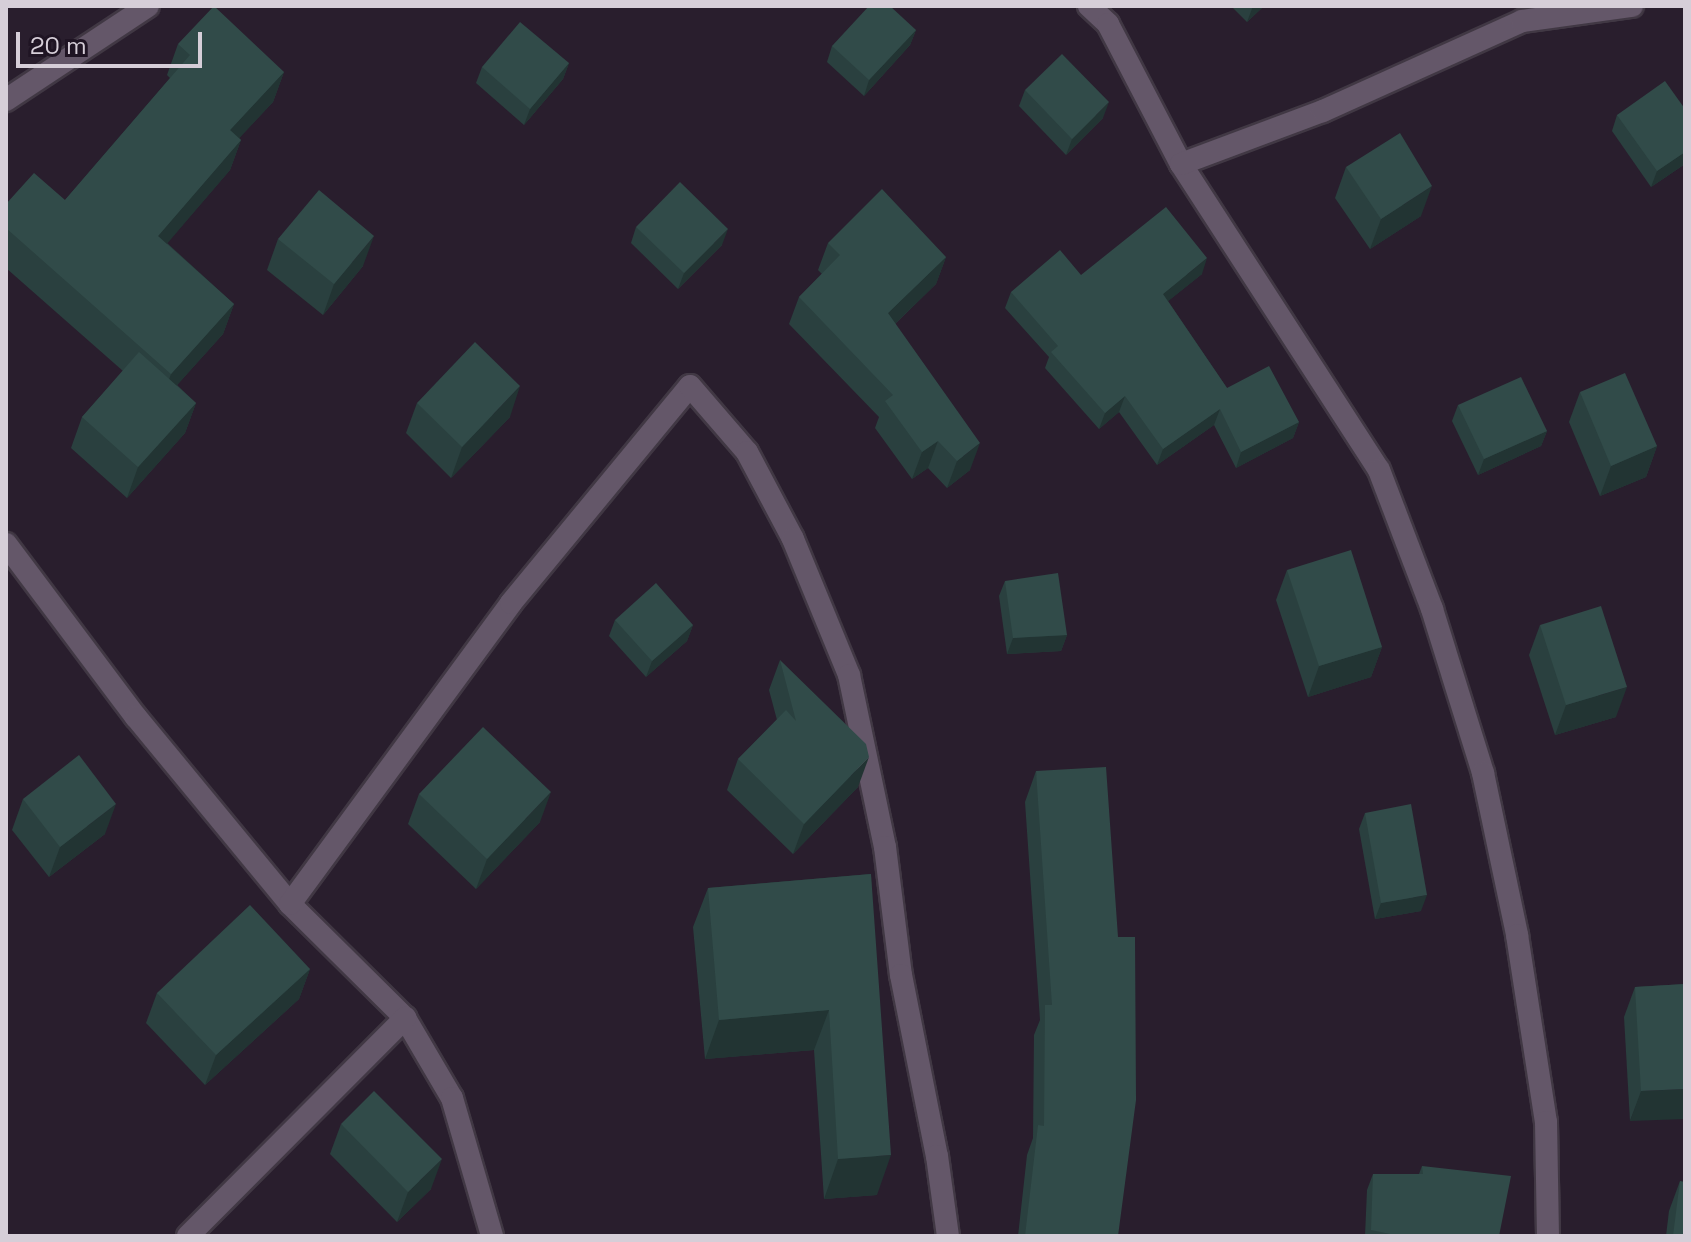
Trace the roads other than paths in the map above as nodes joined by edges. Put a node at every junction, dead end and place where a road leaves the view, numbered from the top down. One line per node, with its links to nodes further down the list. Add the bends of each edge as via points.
1 (148, 6): 4 (street)
2 (1089, 6): 5 (street, via 1108,24)
3 (1632, 6): 5 (street, via 1522,21 1323,111)
4 (6, 100)
5 (1181, 164): 12 (street, via 1379,470 1432,609 1483,773 1517,935 1546,1122)
6 (6, 544): 7 (street, via 136,717)
7 (290, 904): 8 (street); 11 (street, via 511,603 690,386 747,452 793,539 849,675 885,847 901,975)
8 (405, 1018): 9 (street); 10 (street, via 452,1098)
9 (188, 1236)
10 (492, 1236)
11 (948, 1236)
12 (1548, 1236)

